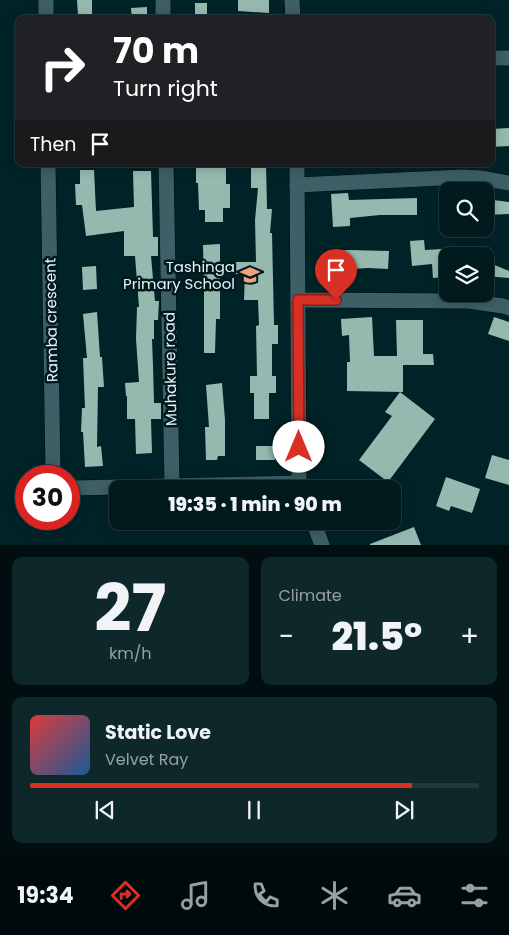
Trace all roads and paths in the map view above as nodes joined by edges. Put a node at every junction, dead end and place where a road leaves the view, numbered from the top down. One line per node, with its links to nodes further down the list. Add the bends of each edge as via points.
1 (46, 0): 4 (street)
2 (163, 0): 5 (street)
3 (292, 0): 6 (street)
4 (46, 15)
5 (164, 15)
6 (293, 15)
7 (495, 58): 8 (street)
8 (509, 58)
9 (48, 167): 16 (street, Ramba crescent)
10 (166, 167): 17 (street, Muhakure road)
11 (297, 167): 13 (street)
12 (509, 183): 13 (street, via 462,177)
13 (297, 185): 14 (street)
14 (298, 300): 15 (street, via 468,301); 18 (street)
15 (509, 308)
16 (53, 465)
17 (172, 480)
18 (300, 480)
19 (109, 487): 20 (street)
20 (80, 488)
21 (316, 530): 22 (street)
22 (322, 545)

